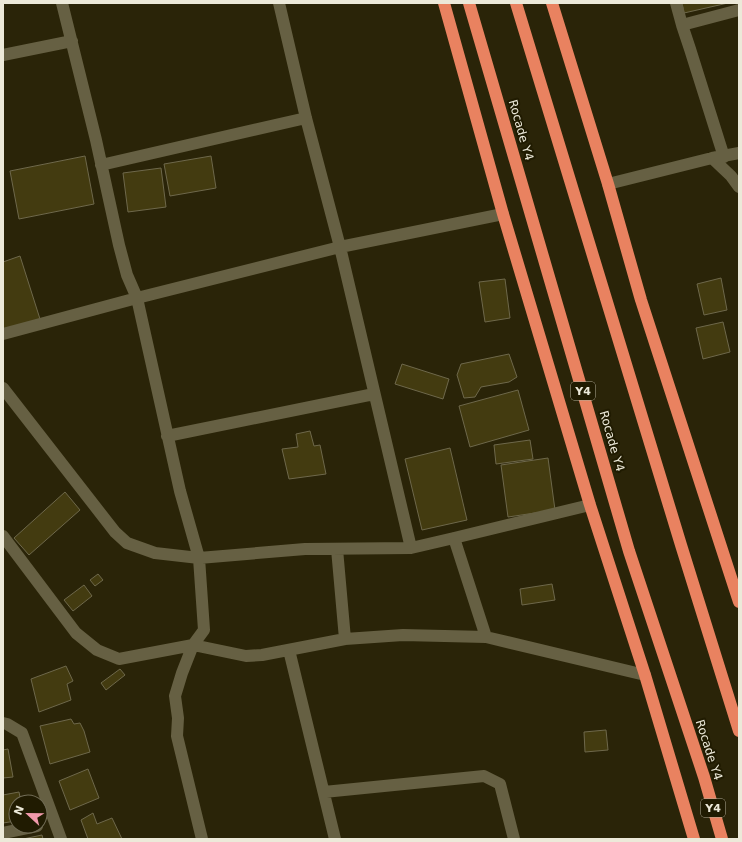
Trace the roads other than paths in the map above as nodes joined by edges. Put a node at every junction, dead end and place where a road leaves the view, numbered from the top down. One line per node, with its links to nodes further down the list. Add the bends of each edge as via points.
1 (62, 3): 10 (street)
2 (279, 3): 12 (street)
3 (444, 3): 18 (highway)
4 (468, 3): 47 (highway, Rocade Y4 / Y4, via 629,551)
5 (516, 3): 38 (highway)
6 (552, 3): 16 (highway)
7 (676, 3): 9 (street)
8 (739, 10): 9 (street)
9 (682, 25): 14 (street)
10 (72, 41): 11 (street); 15 (street)
11 (3, 55)
12 (306, 118): 15 (street); 19 (street)
13 (739, 153): 14 (street)
14 (718, 158): 16 (street); 17 (street)
15 (101, 165): 20 (street, via 119,245)
16 (608, 184): 31 (highway, via 641,300)
17 (739, 187)
18 (503, 214): 19 (street); 25 (highway)
19 (340, 247): 20 (street); 23 (street)
20 (137, 298): 21 (street); 24 (street)
21 (3, 334)
22 (3, 388): 30 (street, via 126,543 155,553)
23 (374, 394): 24 (street); 28 (street)
24 (167, 436): 30 (street)
25 (590, 505): 27 (street); 36 (highway)
26 (3, 536): 34 (street, via 76,633 97,650 118,658)
27 (454, 538): 28 (street); 32 (street)
28 (411, 548): 29 (street)
29 (337, 549): 30 (street, via 305,549); 33 (street)
30 (199, 558): 34 (street, via 204,630)
31 (739, 602)
32 (486, 637): 33 (street, via 403,635); 36 (street)
33 (345, 639): 35 (street)
34 (193, 645): 35 (street, via 246,656); 43 (street, via 175,696 177,736)
35 (289, 650): 39 (street)
36 (645, 675): 46 (highway)
37 (3, 723): 40 (street, via 22,733)
38 (739, 731)
39 (324, 792): 44 (street); 45 (street, via 484,776 500,784)
40 (55, 822): 41 (street); 42 (street)
41 (48, 823)
42 (61, 839)
43 (202, 839)
44 (335, 839)
45 (514, 839)
46 (694, 839)
47 (722, 839)

